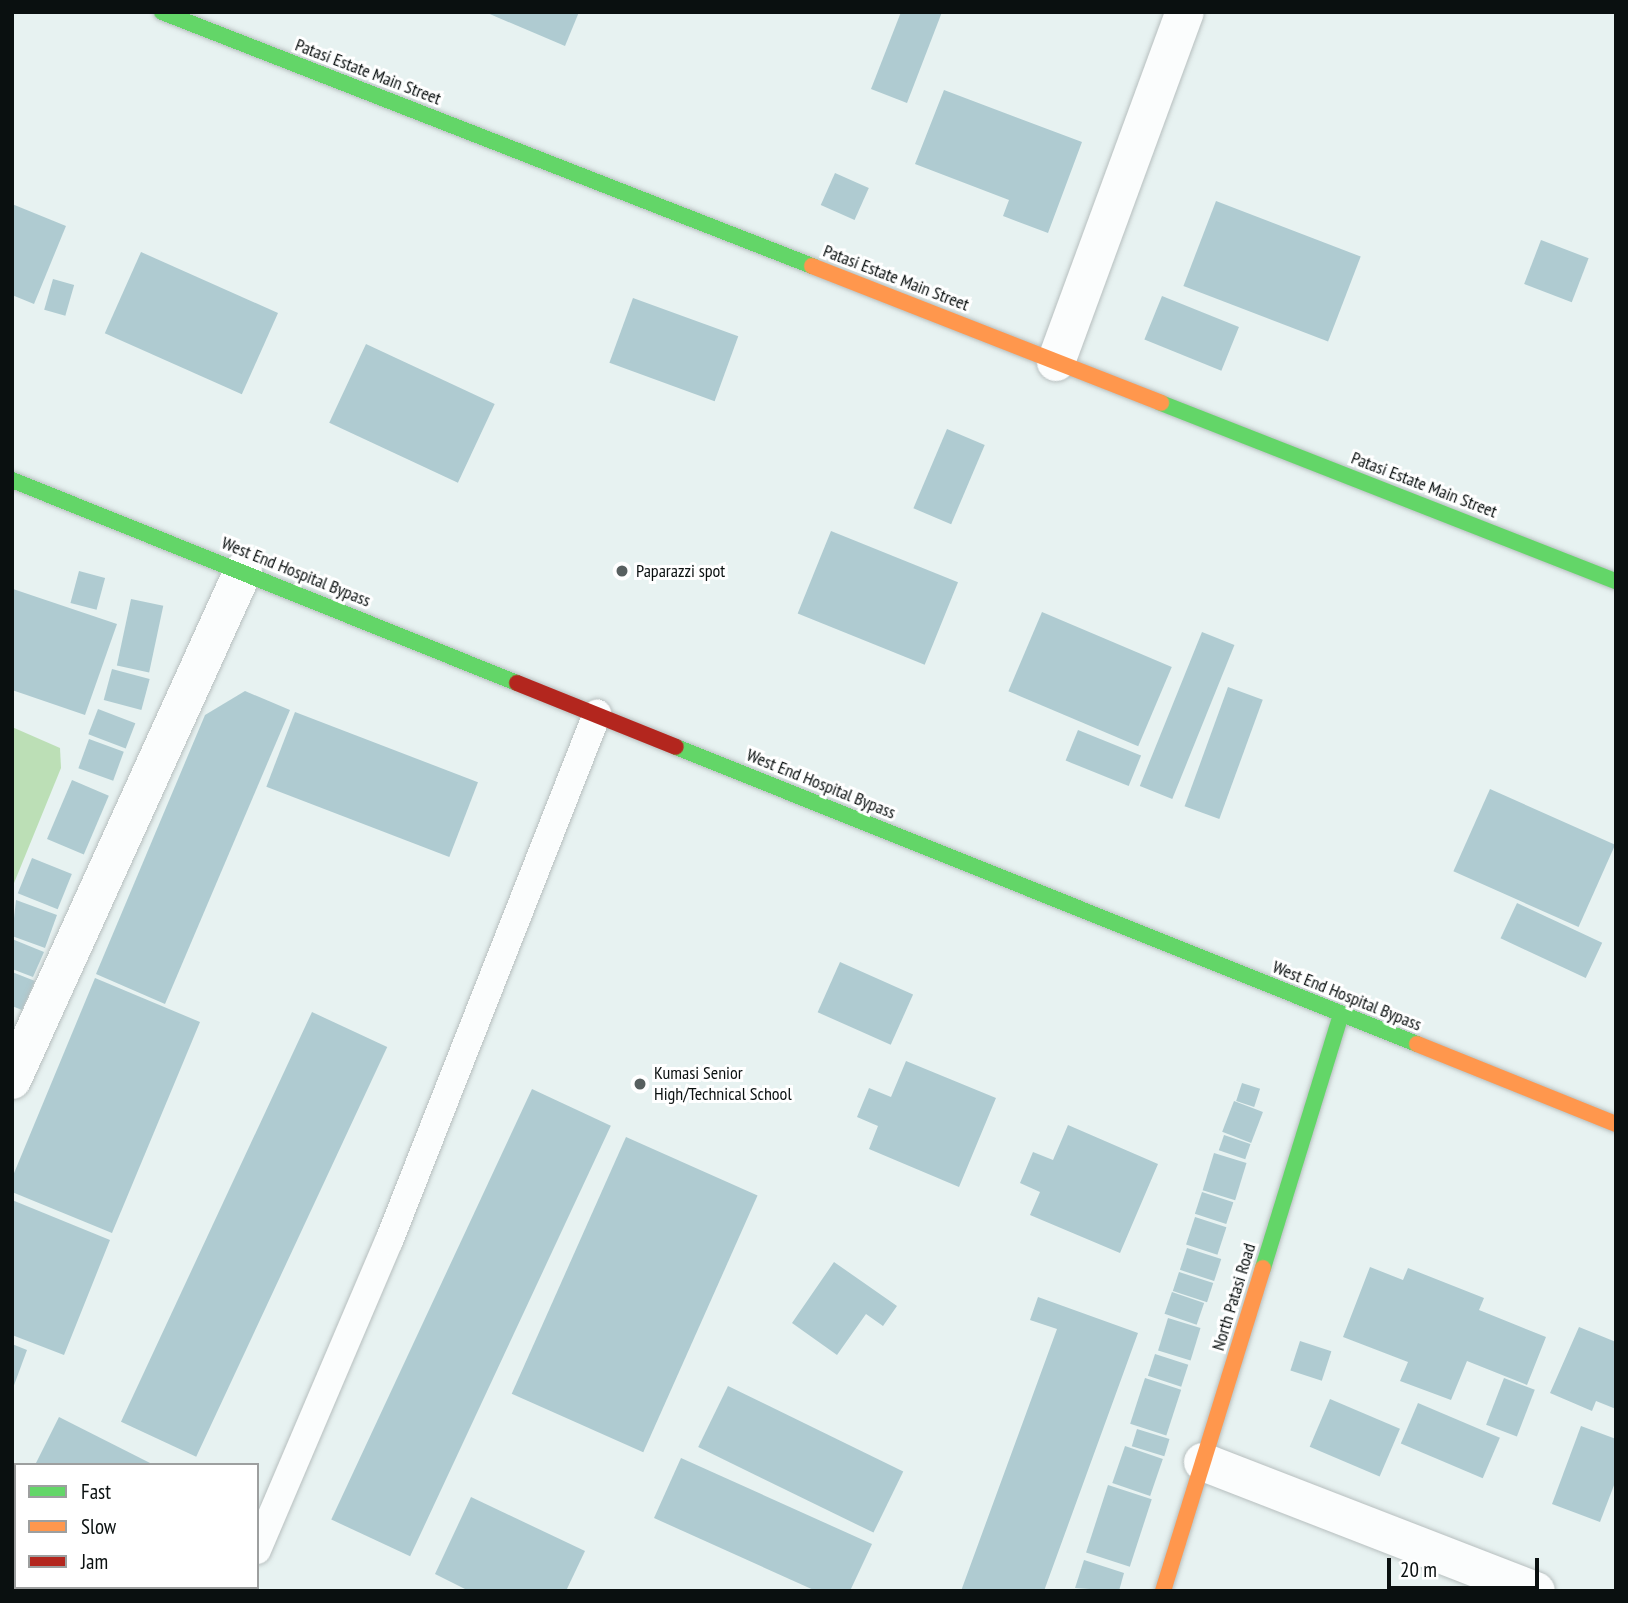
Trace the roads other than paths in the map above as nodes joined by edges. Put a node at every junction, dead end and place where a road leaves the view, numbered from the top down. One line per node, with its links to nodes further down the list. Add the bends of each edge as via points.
1 (162, 12): 3 (main road, Patasi Estate Main Street)
2 (1185, 12): 3 (street)
3 (1056, 362): 6 (main road, Patasi Estate Main Street)
4 (12, 480): 5 (main road, West End Hospital Bypass)
5 (243, 571): 7 (main road, West End Hospital Bypass); 9 (street)
6 (1616, 581)
7 (597, 714): 8 (main road, West End Hospital Bypass); 12 (lane, via 389,1241)
8 (1341, 1014): 10 (main road, West End Hospital Bypass); 11 (main road, North Patasi Road)
9 (12, 1080)
10 (1616, 1124)
11 (1203, 1462): 13 (main road, North Patasi Road); 14 (street)
12 (259, 1545)
13 (1163, 1591)
14 (1536, 1591)

